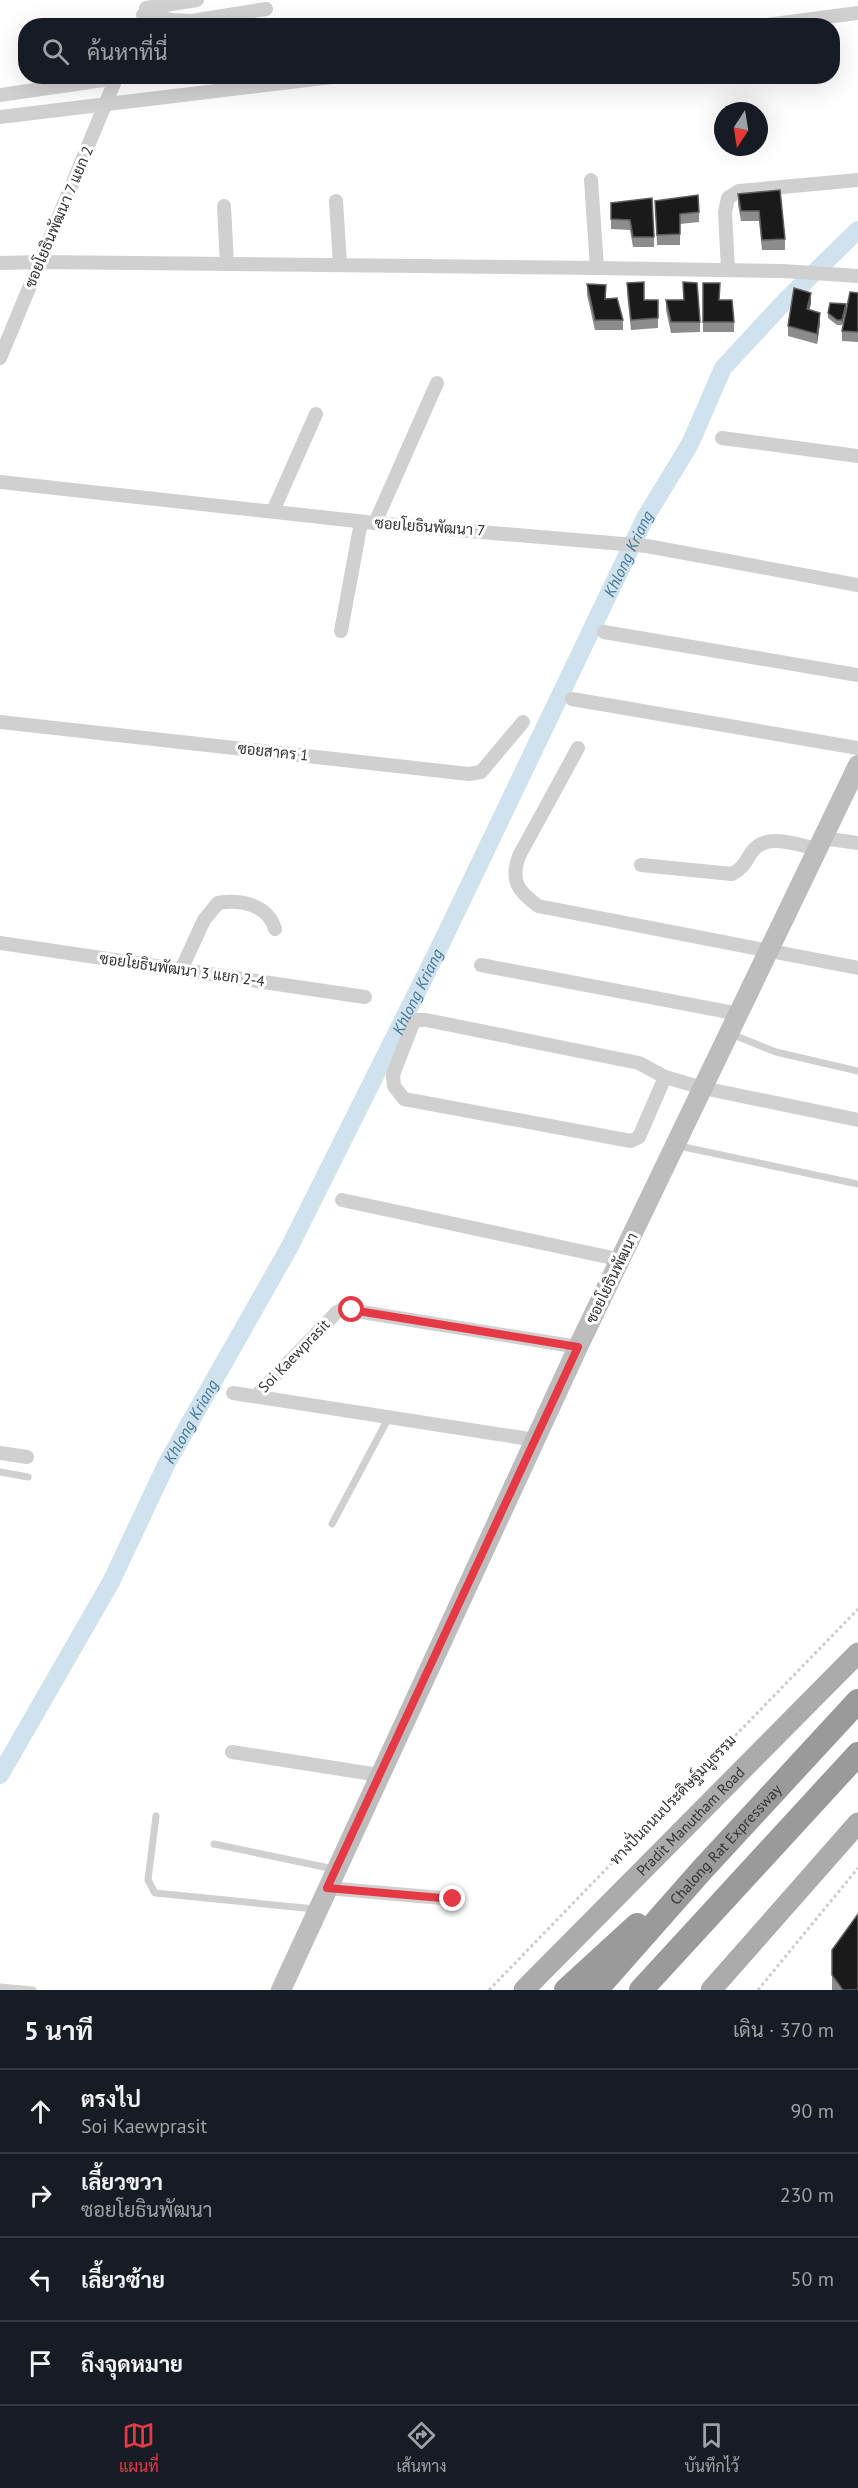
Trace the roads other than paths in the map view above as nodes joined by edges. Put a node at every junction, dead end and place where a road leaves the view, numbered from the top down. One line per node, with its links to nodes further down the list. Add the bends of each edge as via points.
1 (197, 0): 3 (street)
2 (266, 9): 6 (street)
3 (144, 12): 5 (street)
4 (858, 13): 7 (street)
5 (176, 18)
6 (210, 18)
7 (820, 18)
8 (69, 84): 11 (street)
9 (114, 84): 12 (street, ซอยโยธินพัฒนา 7 แยก 2)
10 (276, 84): 12 (street)
11 (0, 94)
12 (106, 103): 13 (street); 18 (street, ซอยโยธินพัฒนา 7 แยก 2)
13 (0, 117)
14 (591, 180): 22 (street)
15 (858, 180): 23 (street, via 739,191 728,198)
16 (336, 201): 21 (street)
17 (224, 206): 20 (street)
18 (40, 262): 19 (street); 20 (street); 25 (street, ซอยโยธินพัฒนา 7 แยก 2)
19 (0, 264)
20 (227, 264): 21 (street)
21 (340, 264): 22 (street)
22 (597, 268): 23 (street)
23 (728, 270): 24 (street)
24 (858, 276)
25 (0, 358)
26 (437, 383): 32 (street)
27 (316, 414): 31 (street)
28 (722, 438): 29 (street)
29 (858, 456)
30 (0, 482): 31 (street, ซอยโยธินพัฒนา 7)
31 (273, 511): 32 (street, ซอยโยธินพัฒนา 7)
32 (368, 522): 33 (street, ซอยโยธินพัฒนา 7, via 647,546); 34 (street)
33 (858, 585)
34 (341, 630)
35 (604, 632): 36 (street)
36 (858, 675)
37 (572, 699): 41 (street)
38 (0, 722): 39 (street, ซอยสาคร 1, via 469,774 481,772)
39 (523, 722)
40 (578, 748): 48 (street, via 519,856 514,871 520,892 538,906)
41 (858, 748)
42 (858, 765): 44 (street, ซอยโยธินพัฒนา)
43 (858, 843): 44 (street)
44 (821, 844): 45 (street, via 765,841 756,845 741,870 732,874); 48 (street, ซอยโยธินพัฒนา)
45 (641, 865)
46 (275, 929): 51 (street, via 272,917 263,910 247,904 218,903 204,920)
47 (0, 943): 51 (street, ซอยโยธินพัฒนา 3 แยก 2-4)
48 (768, 952): 50 (street); 53 (street, ซอยโยธินพัฒนา)
49 (481, 965): 53 (street)
50 (858, 968)
51 (181, 970): 52 (street, ซอยโยธินพัฒนา 3 แยก 2-4)
52 (365, 997)
53 (739, 1014): 54 (street, ซอยโยธินพัฒนา)
54 (729, 1034): 55 (lane, via 776,1052); 57 (street, ซอยโยธินพัฒนา)
55 (858, 1071)
56 (665, 1077): 56 (street, via 639,1063 426,1020 413,1023 393,1075 394,1086 404,1099 631,1141 639,1137); 57 (street)
57 (703, 1088): 58 (street); 59 (street, ซอยโยธินพัฒนา)
58 (858, 1120)
59 (676, 1145): 60 (lane); 62 (street, ซอยโยธินพัฒนา)
60 (858, 1184)
61 (342, 1200): 62 (street)
62 (622, 1260): 63 (street, ซอยโยธินพัฒนา)
63 (578, 1347): 65 (street, Soi Kaewprasit, via 343,1309); 67 (street, ซอยโยธินพัฒนา)
64 (233, 1393): 65 (street)
65 (256, 1396): 66 (street)
66 (389, 1417): 67 (street); 72 (lane)
67 (536, 1440): 77 (street, ซอยโยธินพัฒนา)
68 (0, 1453): 69 (street)
69 (27, 1457)
70 (0, 1472): 71 (lane)
71 (28, 1477)
72 (332, 1524)
73 (858, 1653): 90 (main road, Pradit Manutham Road)
74 (858, 1701): 82 (highway, Chalong Rat Expressway)
75 (232, 1752): 77 (street)
76 (858, 1754): 86 (highway)
77 (379, 1776): 81 (street, ซอยโยธินพัฒนา)
78 (156, 1816): 85 (lane, via 148,1880 155,1893)
79 (858, 1823): 95 (main road)
80 (214, 1844): 81 (lane)
81 (336, 1869): 83 (street, ซอยโยธินพัฒนา)
82 (701, 1871): 91 (highway); 92 (highway, Chalong Rat Expressway)
83 (327, 1888): 84 (street); 85 (street, ซอยโยธินพัฒนา)
84 (453, 1899)
85 (318, 1909): 89 (street, ซอยโยธินพัฒนา)
86 (683, 1944): 93 (highway); 94 (highway)
87 (0, 1987): 88 (lane)
88 (33, 1990)
89 (281, 1990)
90 (524, 1990)
91 (566, 1990)
92 (596, 1990)
93 (641, 1990)
94 (654, 1990)
95 (711, 1990)

